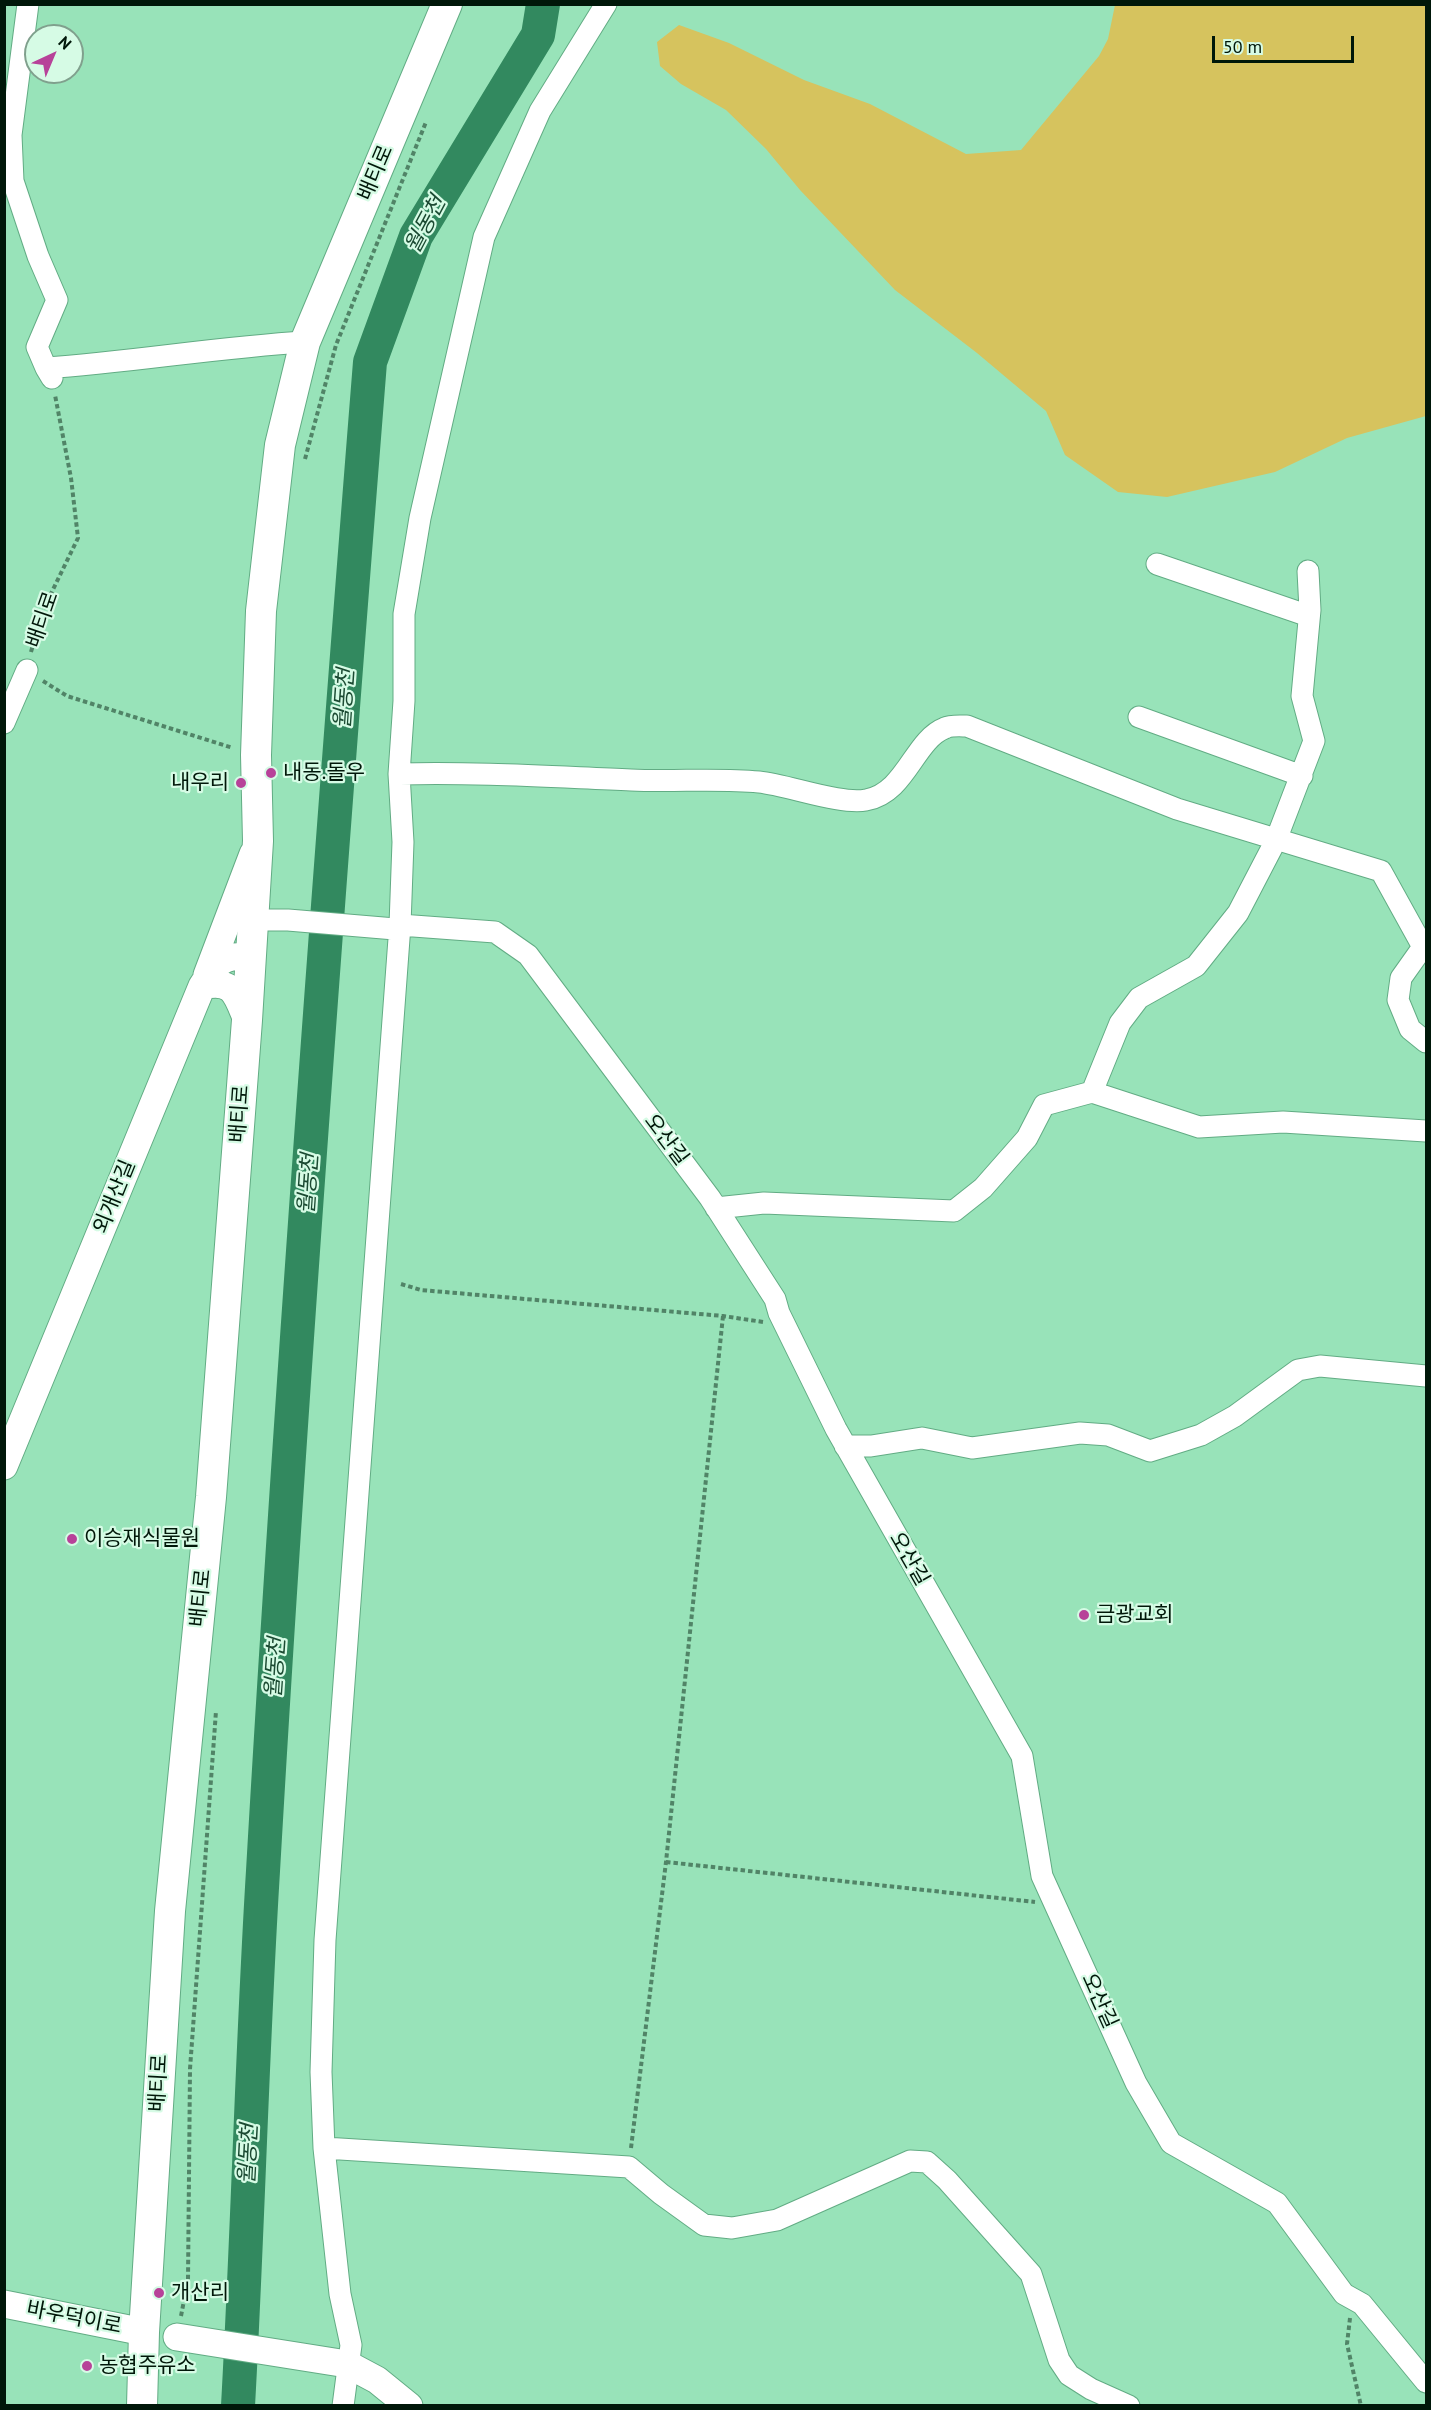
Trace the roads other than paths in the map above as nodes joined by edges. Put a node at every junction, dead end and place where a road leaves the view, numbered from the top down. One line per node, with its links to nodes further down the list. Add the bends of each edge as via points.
1 (28, 4): 4 (street, via 11,135 13,182 57,300 37,348 49,373 255,345)
2 (447, 4): 4 (main road, 배티로)
3 (606, 4): 11 (street, via 540,111 484,237 420,518 404,614)
4 (305, 342): 14 (main road, 배티로, via 279,445 261,611 256,755)
5 (1156, 564): 7 (street)
6 (1308, 571): 7 (street)
7 (1309, 616): 12 (street, via 1302,696 1314,741)
8 (27, 670): 10 (street)
9 (1139, 717): 12 (street)
10 (4, 723)
11 (399, 774): 13 (street, via 729,780 760,782 852,802 889,791 932,736 945,727 967,726 1177,809); 16 (street, via 403,842)
12 (1302, 776): 13 (street)
13 (1275, 840): 20 (street, via 1381,871 1423,946 1401,978 1398,1000 1410,1029); 21 (street, via 1238,913 1196,966 1139,998 1120,1023)
14 (258, 841): 15 (main road, 배티로); 18 (street)
15 (252, 920): 16 (street, 오산길); 17 (main road, 배티로)
16 (397, 927): 23 (street, 오산길, via 495,932 528,955); 27 (street, via 326,1940 321,2072)
17 (250, 957): 18 (street, 외개산길, via 217,962); 19 (main road, 배티로)
18 (202, 986): 19 (street, via 218,982 231,988); 26 (street, 외개산길)
19 (247, 1020): 29 (main road, 배티로, via 211,1497 170,1911)
20 (1426, 1042)
21 (1092, 1092): 22 (street, via 1199,1127 1283,1122); 23 (street, via 1044,1105 1028,1138 983,1188 954,1211 764,1203)
22 (1426, 1131)
23 (716, 1208): 25 (street, 오산길, via 776,1299 779,1313)
24 (1426, 1376): 25 (street, via 1320,1366 1298,1370 1202,1436 1150,1451 1108,1435 1080,1433 972,1448 922,1438)
25 (845, 1446): 32 (street, 오산길, via 1022,1756 1042,1876 1136,2083 1171,2143 1277,2203 1344,2294 1362,2304)
26 (4, 1466)
27 (324, 2148): 31 (street, via 340,2294 351,2345); 36 (street, via 629,2167 704,2225 732,2228 777,2220 910,2161 927,2162 1031,2274 1059,2360 1069,2375)
28 (4, 2304): 29 (street, 바우덕이로)
29 (144, 2332): 30 (street); 33 (main road, 배티로)
30 (177, 2337): 31 (street)
31 (345, 2364): 34 (street); 35 (street, via 377,2380)
32 (1426, 2382)
33 (142, 2406)
34 (343, 2406)
35 (409, 2406)
36 (1129, 2406)

